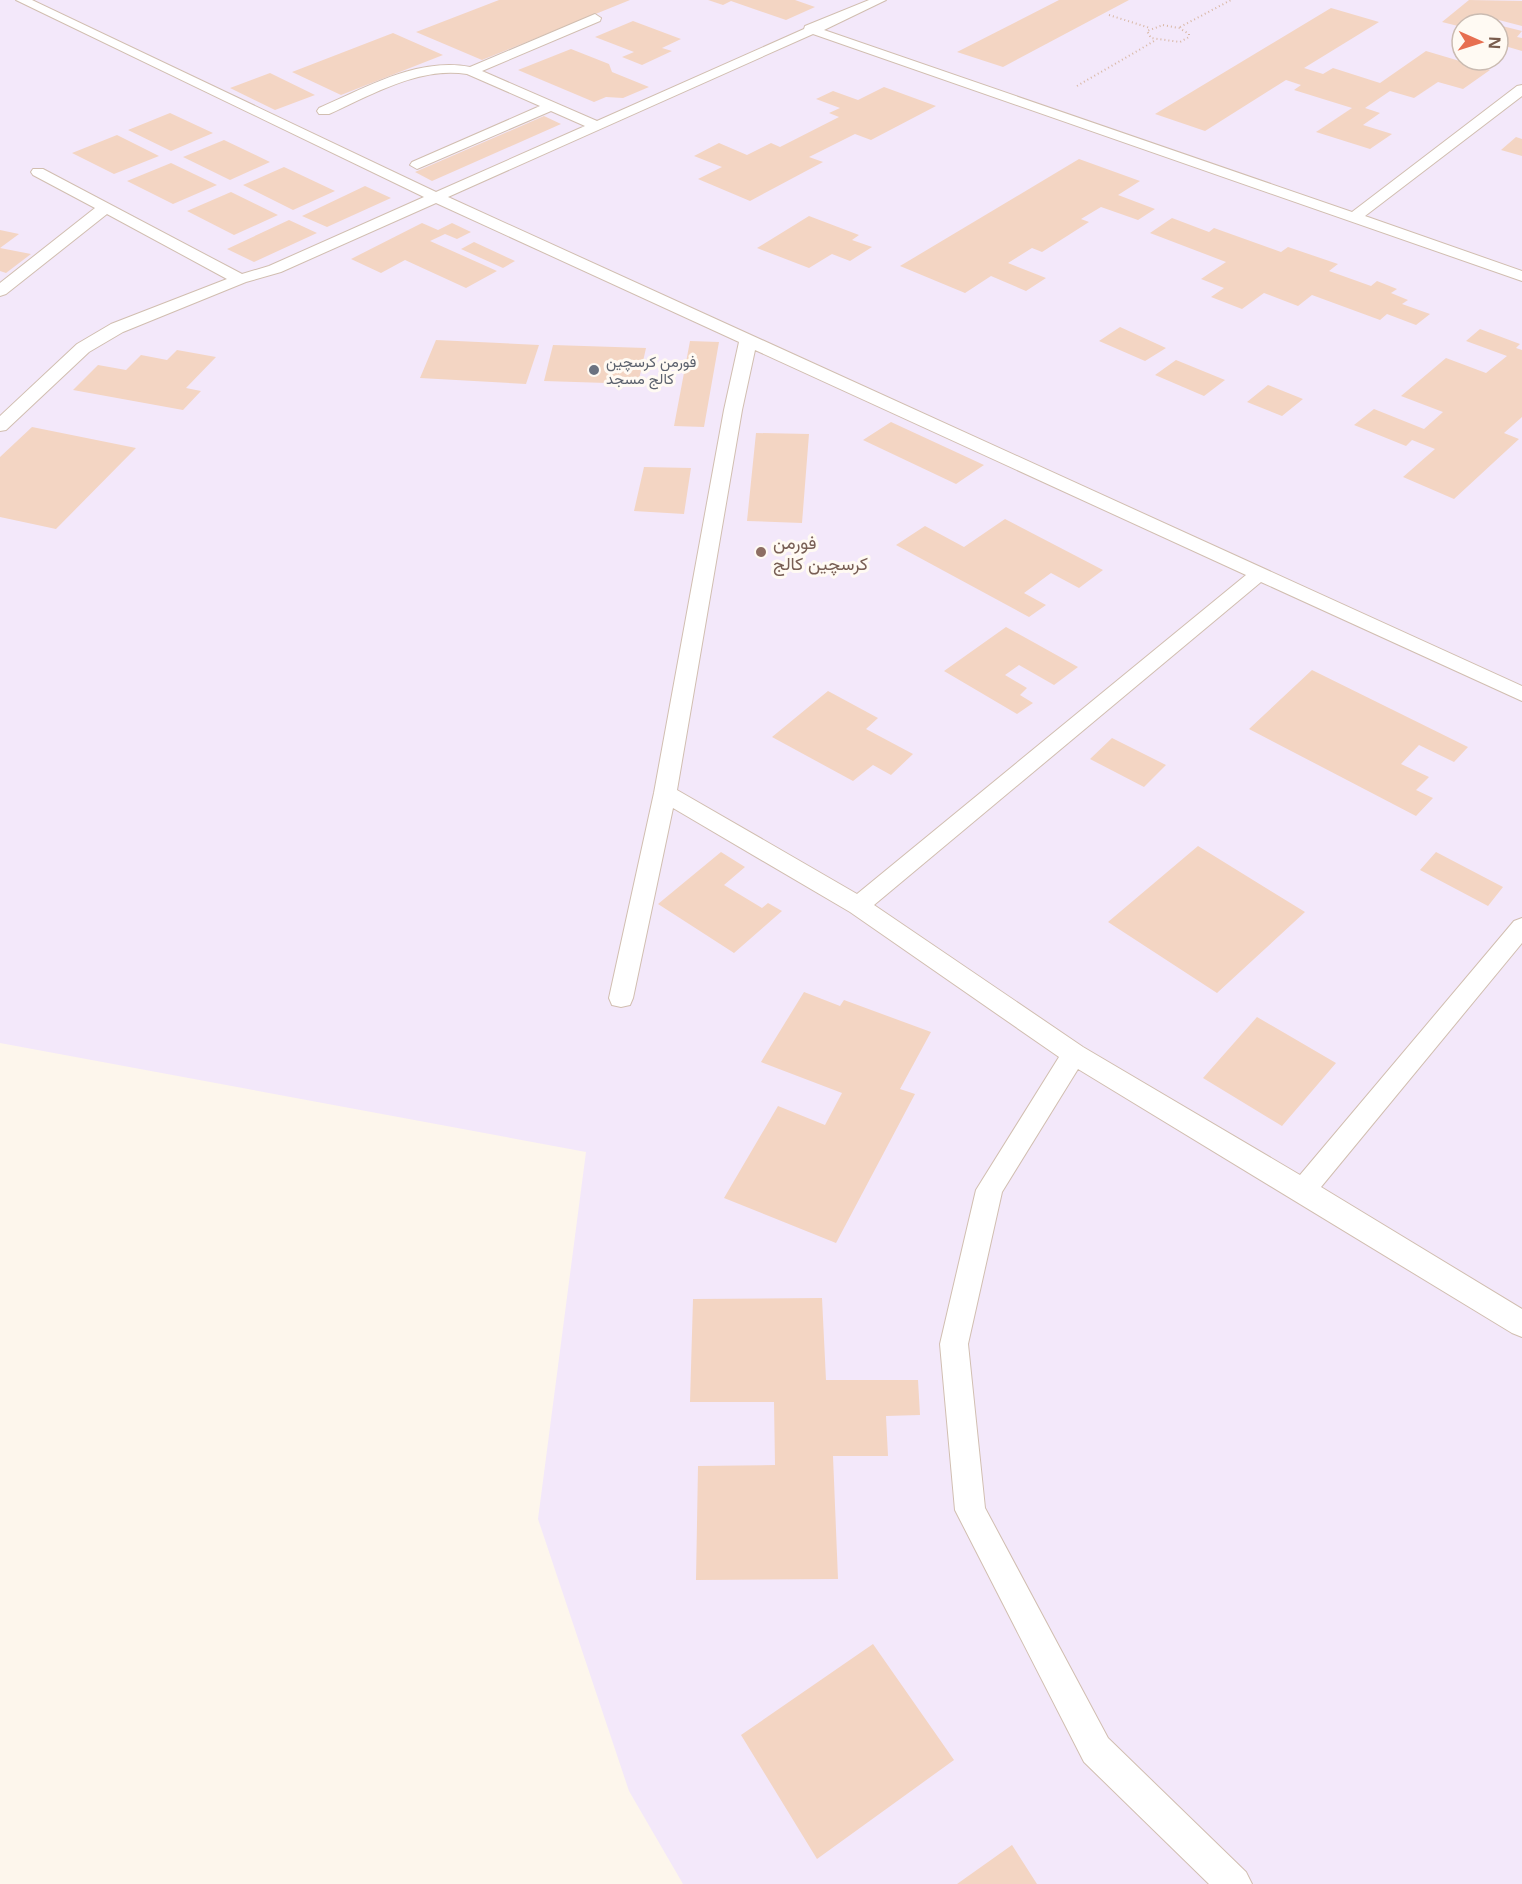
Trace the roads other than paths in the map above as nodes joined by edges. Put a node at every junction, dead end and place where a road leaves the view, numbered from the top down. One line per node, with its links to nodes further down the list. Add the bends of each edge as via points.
1 (22, 0): 12 (lane)
2 (880, 0): 4 (lane)
3 (596, 18): 5 (lane)
4 (810, 29): 9 (lane); 14 (lane)
5 (471, 71): 7 (lane); 8 (lane, via 455,67 424,71)
6 (1522, 89): 14 (lane)
7 (550, 106): 9 (lane); 10 (lane)
8 (324, 111)
9 (595, 125): 12 (lane)
10 (417, 165)
11 (38, 172): 13 (lane)
12 (435, 197): 16 (lane, via 275,269); 18 (lane)
13 (104, 208): 16 (lane); 17 (lane)
14 (1355, 217): 15 (lane)
15 (1522, 276)
16 (240, 279): 19 (lane, via 117,328 83,348)
17 (0, 291)
18 (748, 341): 20 (lane); 22 (lane)
19 (0, 426)
20 (1258, 575): 21 (lane); 23 (lane)
21 (1522, 694)
22 (665, 793): 23 (lane); 25 (lane)
23 (858, 906): 26 (lane)
24 (1522, 927): 27 (lane)
25 (621, 998)
26 (1074, 1054): 27 (lane); 29 (lane, via 989,1190 981,1223 954,1344 970,1510 1096,1750)
27 (1304, 1190): 28 (lane)
28 (1522, 1324)
29 (1234, 1884)

